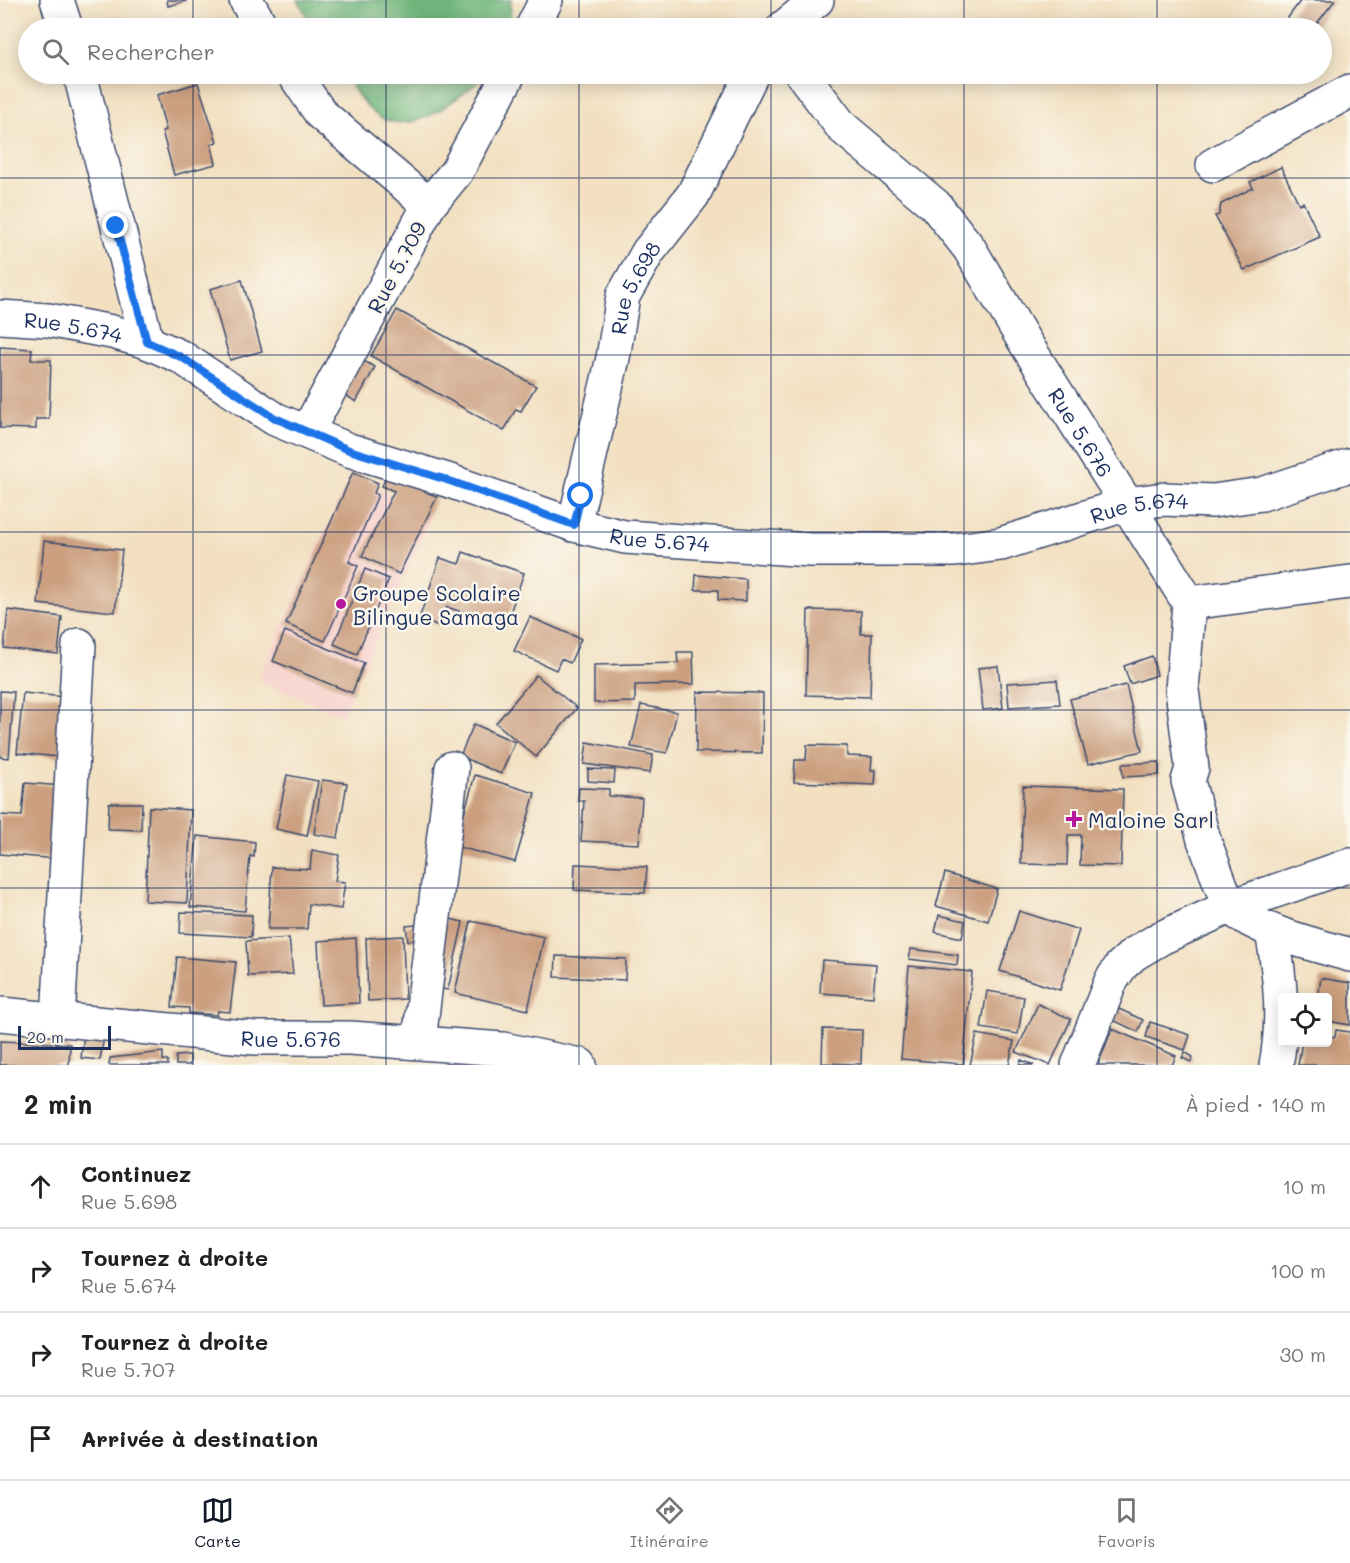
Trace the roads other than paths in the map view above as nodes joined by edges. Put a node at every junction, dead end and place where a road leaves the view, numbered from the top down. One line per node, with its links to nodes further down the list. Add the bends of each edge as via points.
1 (57, 0): 5 (street)
2 (246, 0): 6 (street)
3 (546, 0): 7 (street)
4 (817, 0): 8 (street)
5 (63, 18)
6 (256, 18)
7 (537, 18)
8 (795, 18)
9 (82, 84): 18 (street)
10 (301, 84): 16 (street, Rue 5.709, via 321,114)
11 (504, 84): 16 (street, via 457,171)
12 (747, 84): 22 (street, Rue 5.698, via 693,195 648,252 623,296 613,358)
13 (810, 84): 21 (street, Rue 5.676, via 842,127 935,205 969,248)
14 (1350, 91): 15 (street)
15 (1213, 165)
16 (429, 205): 19 (street, Rue 5.709)
17 (0, 317): 18 (street, Rue 5.674, via 48,320)
18 (147, 342): 19 (street, Rue 5.674, via 181,357 275,418)
19 (307, 432): 22 (street, Rue 5.674, via 349,450)
20 (1350, 465): 21 (street, Rue 5.674, via 1262,494 1213,501 1164,499)
21 (1127, 504): 22 (street, Rue 5.674, via 1001,544 955,550 708,545 625,537); 24 (street, Rue 5.676)
22 (574, 525)
23 (1350, 582): 24 (street)
24 (1189, 603): 28 (street, via 1182,690 1192,768 1188,781 1204,840)
25 (79, 645): 32 (street)
26 (452, 768): 33 (street)
27 (1350, 865): 28 (street)
28 (1229, 907): 29 (street, via 1242,918); 35 (street, via 1161,938 1121,966 1111,981)
29 (1272, 931): 30 (street); 36 (street, via 1282,1003)
30 (1350, 955)
31 (0, 1014): 32 (street, Rue 5.676)
32 (58, 1020): 33 (street, Rue 5.676, via 255,1038)
33 (418, 1041): 34 (street, Rue 5.676, via 503,1048)
34 (580, 1065)
35 (1078, 1065)
36 (1276, 1065)

